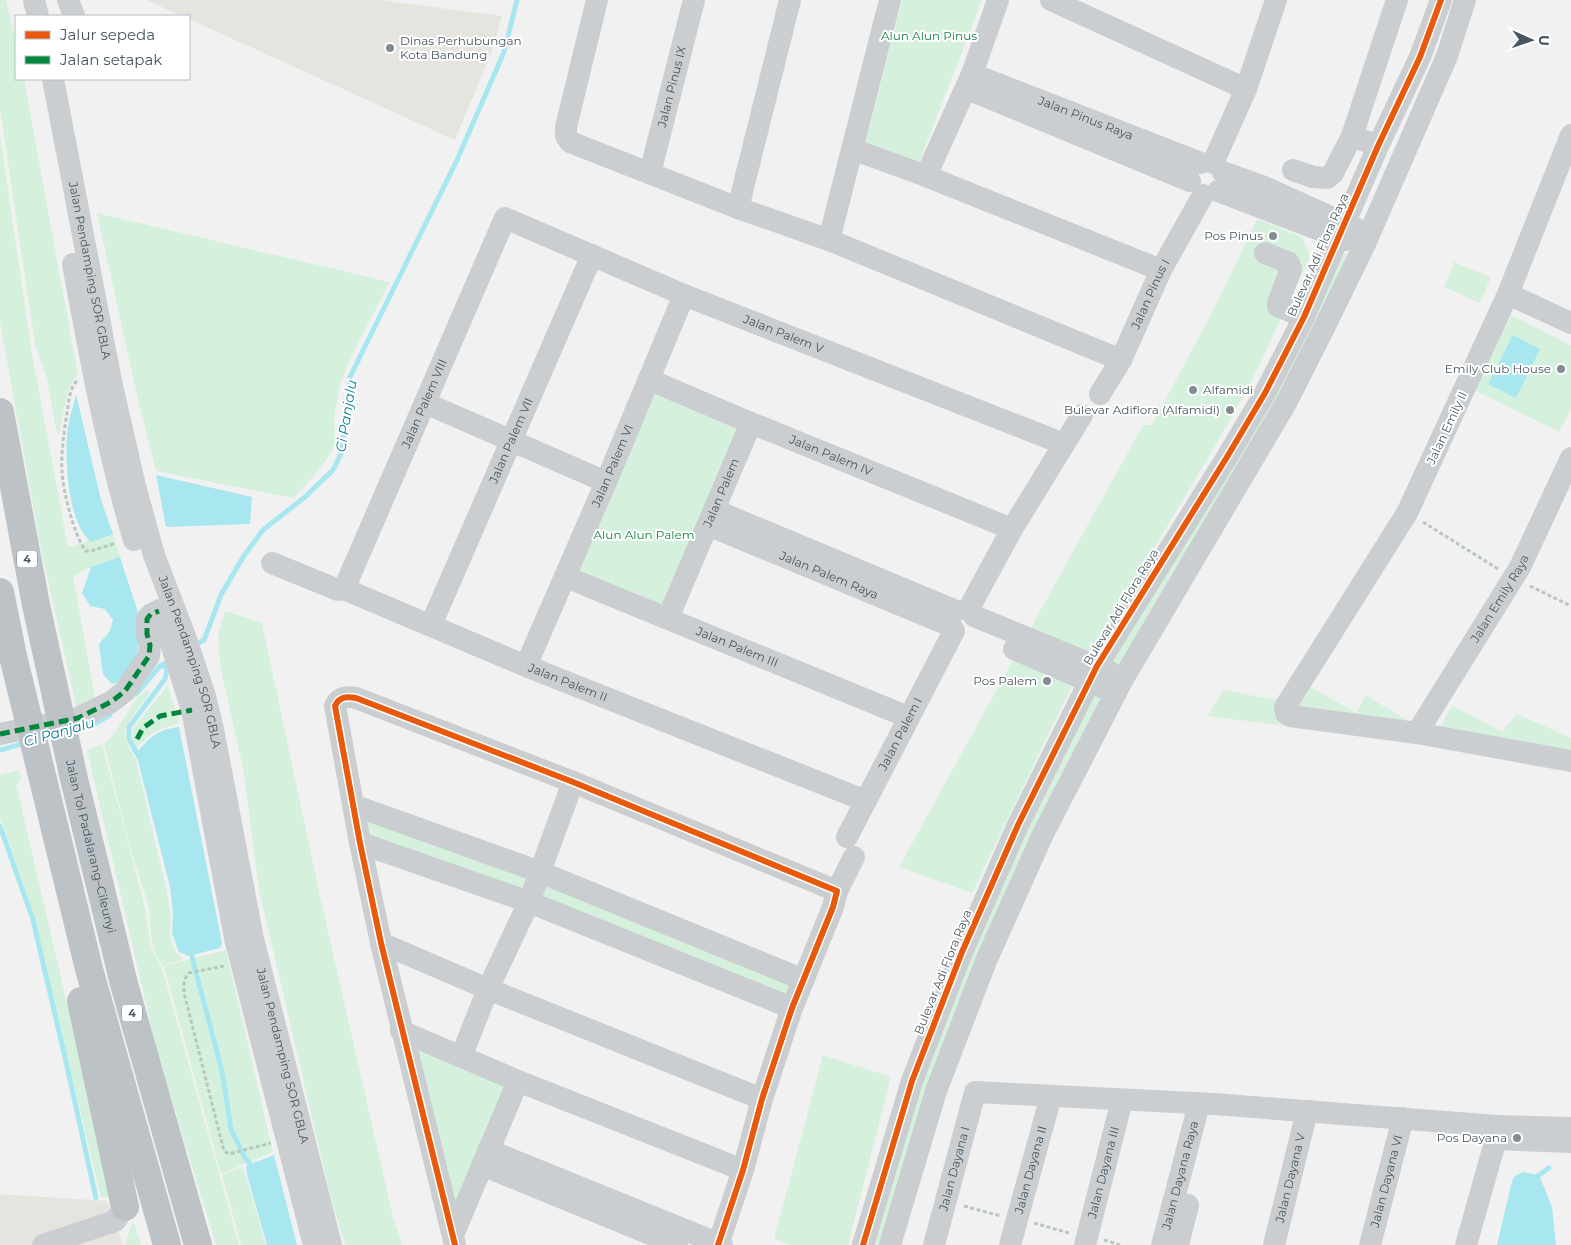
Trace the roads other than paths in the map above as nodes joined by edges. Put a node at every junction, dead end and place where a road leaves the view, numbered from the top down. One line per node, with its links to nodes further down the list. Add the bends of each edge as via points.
1 (19, 0): 14 (street)
2 (34, 0): 15 (street)
3 (68, 0): 16 (street)
4 (597, 0): 26 (street, via 566,136 570,142)
5 (694, 0): 26 (street, Jalan Pinus IX)
6 (790, 0): 29 (street)
7 (890, 0): 24 (street)
8 (998, 0): 19 (street)
9 (1051, 0): 20 (street)
10 (1276, 0): 20 (street, Jalan Pinus I)
11 (1397, 0): 22 (street)
12 (1440, 0): 23 (street, Bulevar Adi Flora Raya, via 1420,57)
13 (1465, 0): 33 (street, via 1448,56)
14 (23, 15)
15 (38, 15)
16 (74, 15)
17 (38, 80): 58 (street, Jalan Pendamping SOR GBLA, via 93,376 119,490)
18 (53, 80): 62 (street, Jalan Pendamping SOR GBLA, via 112,386 135,486)
19 (968, 81): 27 (street); 28 (street, Jalan Pinus Raya)
20 (1246, 89): 28 (street, Jalan Pinus I)
21 (1571, 135): 37 (street, Jalan Emily II)
22 (1352, 136): 23 (street); 25 (street, via 1333,173 1327,178)
23 (1378, 146): 31 (street, Bulevar Adi Flora Raya)
24 (852, 149): 27 (street); 32 (street)
25 (1293, 170)
26 (650, 173): 29 (street)
27 (926, 176): 36 (street)
28 (1208, 178): 31 (street, Jalan Pinus Raya, via 1262,186); 36 (street, Jalan Pinus I)
29 (738, 208): 32 (street)
30 (505, 218): 35 (street, Jalan Palem V); 44 (street, Jalan Palem VIII)
31 (1342, 230): 33 (street, Jalan Pinus Raya); 39 (street, Bulevar Adi Flora Raya)
32 (829, 240): 41 (street)
33 (1366, 240): 65 (street, via 1286,404)
34 (1265, 253): 39 (street, via 1291,266 1278,306)
35 (592, 255): 38 (street, Jalan Palem V); 48 (street, Jalan Palem VII)
36 (1161, 270): 41 (street, Jalan Pinus I)
37 (1508, 294): 40 (street); 67 (street, Jalan Emily II, via 1407,513 1286,702 1286,713 1290,716)
38 (684, 295): 42 (street, Jalan Palem VI); 49 (street, Jalan Palem V)
39 (1304, 317): 64 (street, Bulevar Adi Flora Raya, via 1265,392)
40 (1571, 323)
41 (1121, 360): 43 (street, Jalan Pinus I)
42 (650, 380): 47 (street, Jalan Palem IV); 51 (street, Jalan Palem VI)
43 (1100, 394)
44 (425, 403): 48 (street); 56 (street, Jalan Palem VIII)
45 (0, 412): 104 (highway, Jalan Tol Padalarang–Cileunyi / 4, via 36,605 74,779 124,984)
46 (1082, 415): 49 (street, Jalan Palem I)
47 (751, 423): 52 (street, Jalan Palem); 53 (street, Jalan Palem IV)
48 (511, 441): 51 (street); 61 (street, Jalan Palem VII)
49 (1064, 444): 53 (street, Jalan Palem I)
50 (1571, 458): 67 (street, Jalan Emily Raya, via 1514,578)
51 (606, 482): 55 (street, Jalan Palem VI)
52 (711, 517): 59 (street, Jalan Palem); 60 (street, Jalan Palem Raya)
53 (1012, 529): 60 (street, Jalan Palem I)
54 (272, 562): 56 (street, Jalan Palem II, via 338,590)
55 (566, 577): 59 (street, Jalan Palem III); 63 (street, Jalan Palem VI)
56 (344, 589): 61 (street, Jalan Palem II)
57 (0, 592): 76 (highway, 4)
58 (159, 611): 62 (street, Jalan Pendamping SOR GBLA); 68 (street, via 147,619 149,656 125,691 111,702 78,718)
59 (668, 618): 66 (street, Jalan Palem III)
60 (962, 621): 64 (street, Jalan Palem Raya); 66 (street, Jalan Palem I)
61 (431, 625): 63 (street, Jalan Palem II)
62 (179, 641): 98 (street, Jalan Pendamping SOR GBLA, via 198,699 213,729 252,939)
63 (526, 666): 71 (street, Jalan Palem II)
64 (1094, 674): 65 (street, Jalan Palem Raya); 108 (street, Bulevar Adi Flora Raya, via 1018,825 962,952 912,1081)
65 (1120, 686): 109 (street, via 1043,834 986,961 936,1091)
66 (908, 717): 71 (street, Jalan Palem I)
67 (1417, 733): 69 (street)
68 (0, 734)
69 (1571, 761)
70 (573, 782): 72 (street, via 349,697 341,698 335,706); 74 (street); 75 (street)
71 (866, 801): 75 (street, Jalan Palem I)
72 (353, 805): 73 (street); 74 (street)
73 (360, 844): 77 (street); 78 (street)
74 (540, 872): 77 (street); 79 (street)
75 (837, 891): 79 (street, Jalan Palem I)
76 (71, 892): 97 (highway, via 66,921 70,948); 103 (highway, 4)
77 (529, 902): 80 (street); 81 (street)
78 (381, 943): 80 (street); 82 (street)
79 (804, 980): 81 (street, Jalan Palem I)
80 (488, 989): 83 (street); 86 (street)
81 (792, 1008): 86 (street, Jalan Palem I)
82 (401, 1031): 83 (street); 100 (street)
83 (461, 1057): 84 (street)
84 (518, 1081): 95 (street); 96 (street)
85 (1051, 1096): 87 (street); 110 (street, Jalan Dayana I, via 975,1092); 111 (street, Jalan Dayana II)
86 (762, 1099): 96 (street, Jalan Palem I)
87 (1122, 1100): 88 (street); 112 (street, Jalan Dayana III)
88 (1206, 1104): 89 (street); 113 (street, Jalan Dayana Raya); 114 (street, Jalan Dayana Raya)
89 (1307, 1111): 90 (street); 115 (street, Jalan Dayana V)
90 (1403, 1118): 92 (street); 116 (street, Jalan Dayana VI)
91 (1571, 1128): 93 (street)
92 (1496, 1133): 93 (street); 117 (street)
93 (1525, 1134): 94 (street)
94 (1571, 1142)
95 (485, 1158): 100 (street); 101 (street); 107 (street)
96 (743, 1170): 101 (street, Jalan Palem I)
97 (125, 1207): 99 (street, via 115,1221)
98 (314, 1214): 105 (street, Jalan Pendamping SOR GBLA); 106 (street, Jalan Pendamping SOR GBLA)
99 (94, 1238): 102 (street)
100 (454, 1240)
101 (719, 1244)
102 (43, 1245)
103 (167, 1245)
104 (198, 1245)
105 (314, 1245)
106 (331, 1245)
107 (677, 1245)
108 (863, 1245)
109 (890, 1245)
110 (934, 1245)
111 (1010, 1245)
112 (1085, 1245)
113 (1162, 1245)
114 (1178, 1245)
115 (1274, 1245)
116 (1370, 1245)
117 (1466, 1245)

